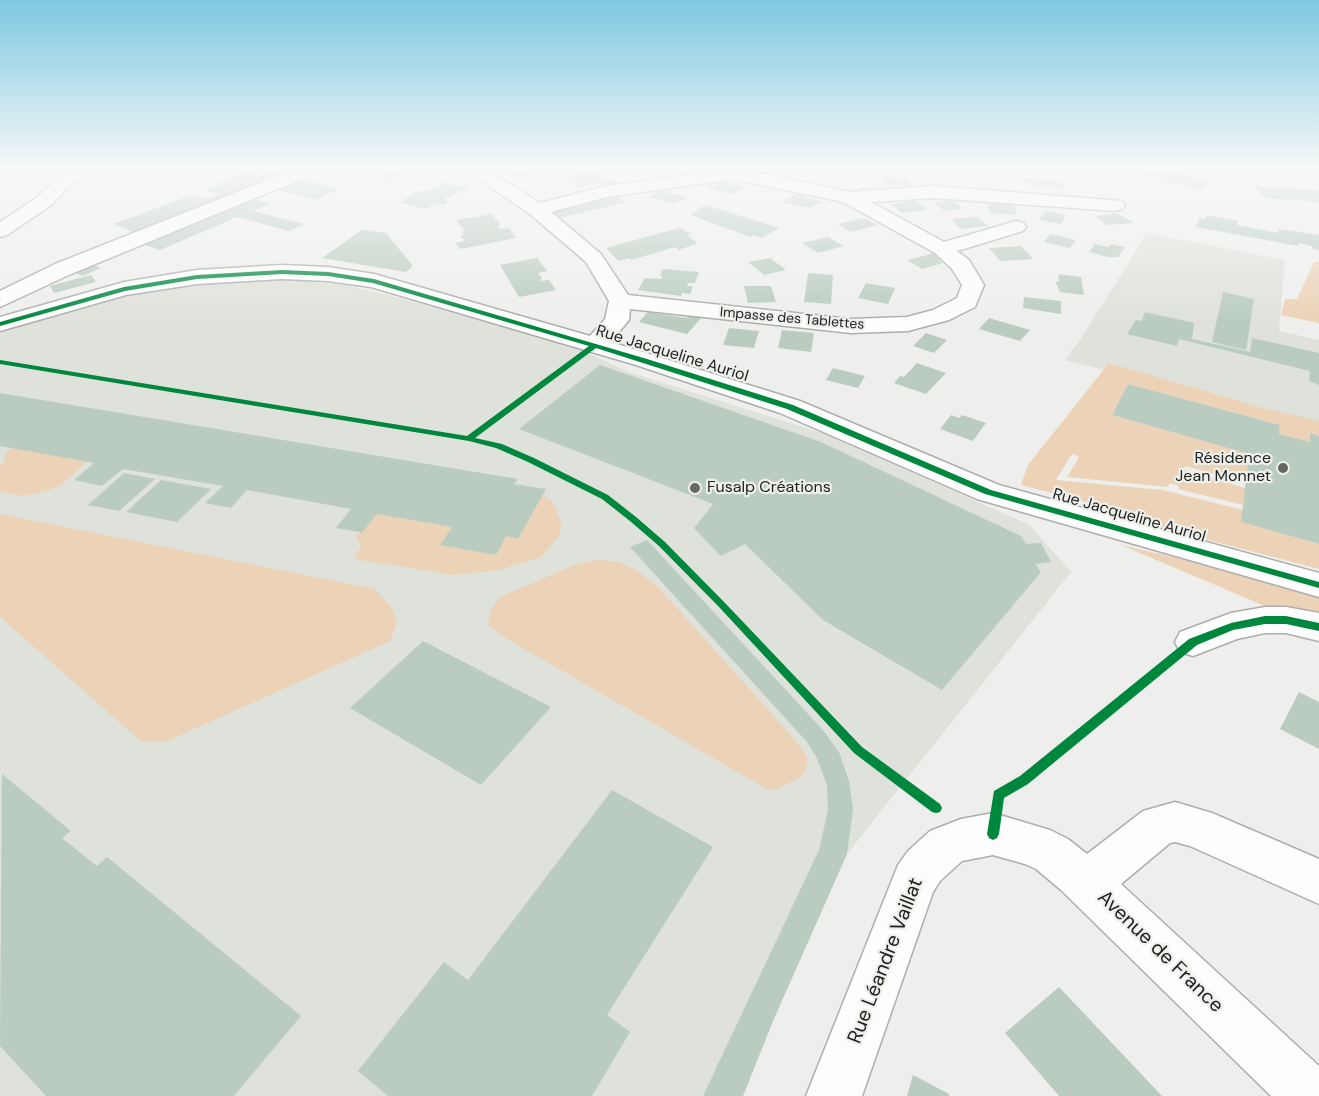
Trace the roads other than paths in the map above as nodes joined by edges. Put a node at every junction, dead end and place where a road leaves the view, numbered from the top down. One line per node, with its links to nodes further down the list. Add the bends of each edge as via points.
1 (16, 220): 6 (main road)
2 (182, 220): 8 (main road, via 63,269)
3 (549, 220): 9 (main road, via 594,258)
4 (889, 220): 7 (main road, Impasse des Tablettes)
5 (1016, 227): 7 (main road)
6 (0, 231)
7 (942, 249): 9 (main road, Impasse des Tablettes, via 961,265 973,285 967,302 941,315 908,324 852,326)
8 (0, 300)
9 (621, 301): 11 (main road, via 617,320)
10 (0, 324): 11 (main road, Rue Jacqueline Auriol, via 147,284 226,274 308,273 374,281)
11 (604, 336): 12 (main road, Rue Jacqueline Auriol, via 802,393 994,474 1007,497)
12 (1319, 585)
13 (1319, 627): 14 (main road, via 1265,620 1231,627)
14 (1193, 642)
15 (993, 834): 16 (main road, Avenue de France, via 1043,849); 18 (main road, Rue Léandre Vaillat, via 946,846 914,881)
16 (1087, 882): 17 (main road, via 1159,825 1175,822 1196,827); 19 (main road, Avenue de France)
17 (1319, 882)
18 (834, 1096)
19 (1311, 1096)

